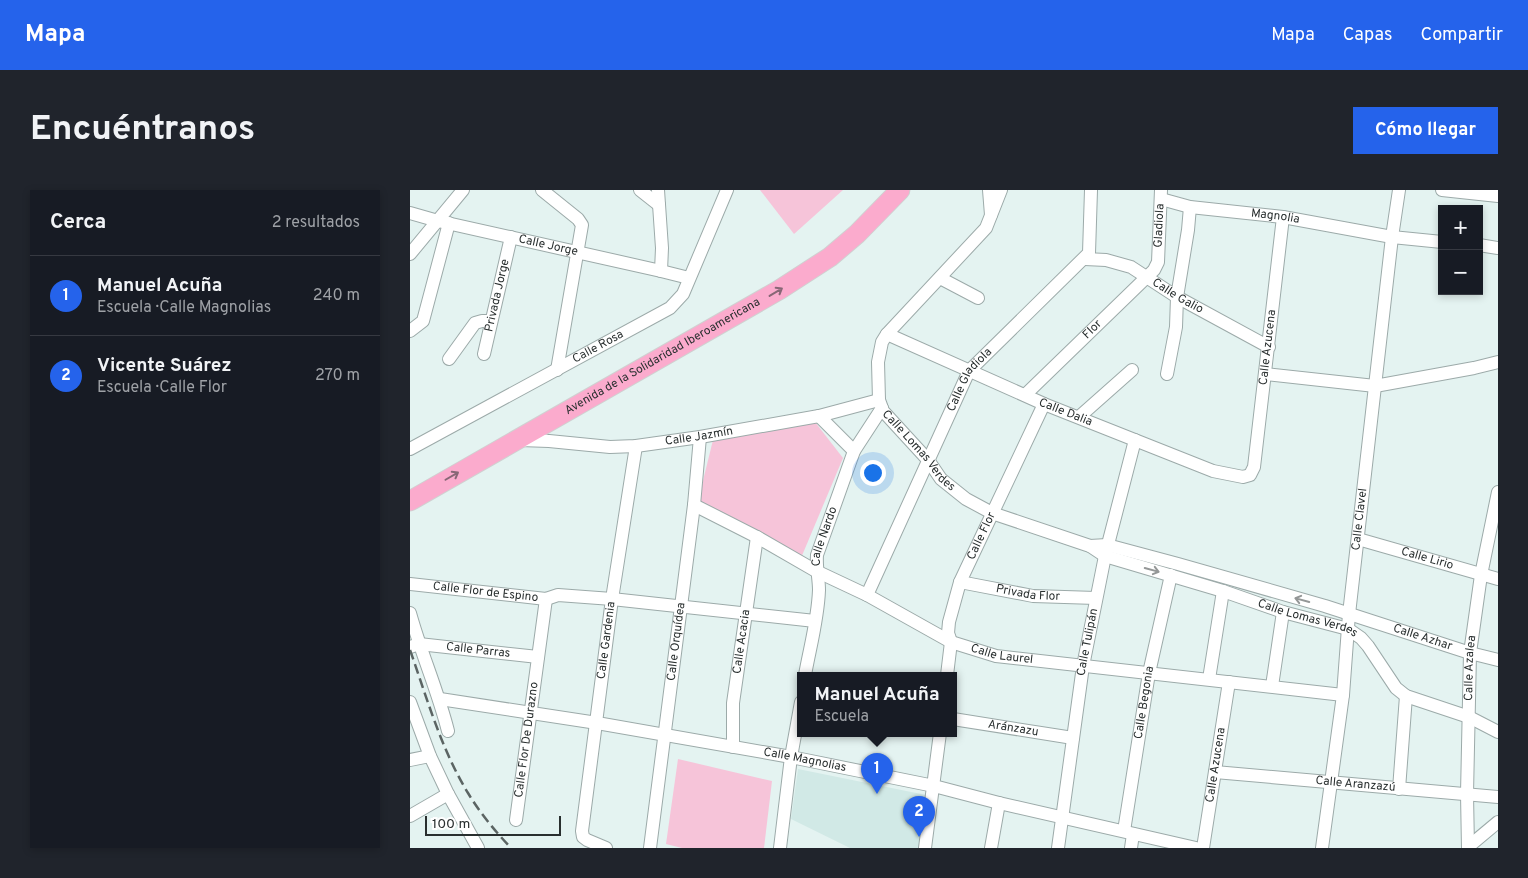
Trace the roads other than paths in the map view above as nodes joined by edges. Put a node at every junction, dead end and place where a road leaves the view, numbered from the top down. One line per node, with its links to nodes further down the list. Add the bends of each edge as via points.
1 (463, 190): 19 (street)
2 (542, 190): 25 (street, via 582,225)
3 (640, 190): 14 (street)
4 (658, 190): 14 (street)
5 (727, 190): 31 (street, Calle Rosa)
6 (900, 190): 54 (highway, Avenida de la Solidaridad Iberoamericana, one-way to 6, via 779,290 830,257)
7 (989, 190): 17 (street)
8 (1002, 190): 17 (street, Calle Lomas Verdes)
9 (1091, 190): 27 (street, via 1090,244)
10 (1399, 190): 21 (street, Calle Clavel)
11 (1442, 190): 13 (street)
12 (1161, 194): 15 (street, Magnolia); 28 (street, Gladiola)
13 (1498, 196)
14 (659, 205): 29 (street)
15 (1190, 207): 18 (street, Magnolia); 33 (street)
16 (410, 213): 19 (street, Calle Jorge)
17 (992, 217): 32 (street, Calle Lomas Verdes, via 986,228)
18 (1283, 217): 21 (street, Magnolia); 38 (street, Calle Azucena)
19 (444, 222): 20 (street, Calle Jorge); 26 (street); 36 (street, via 423,320)
20 (511, 237): 25 (street, Calle Jorge); 35 (street, Privada Jorge)
21 (1392, 237): 22 (street, Magnolia); 47 (street, Calle Clavel)
22 (1438, 242)
23 (1483, 246): 24 (street)
24 (1498, 248)
25 (577, 251): 29 (street, Calle Jorge); 42 (street)
26 (410, 254)
27 (1084, 259): 30 (street, Calle Galio, via 1106,260 1131,267); 44 (street, Calle Gladiola)
28 (1158, 262): 30 (street, Flor)
29 (661, 270): 31 (street, Calle Jorge)
30 (1148, 277): 33 (street, Calle Galio); 48 (street, Flor)
31 (688, 278): 42 (street, Calle Rosa, via 683,294 670,308)
32 (940, 278): 34 (street); 37 (street, Calle Lomas Verdes)
33 (1177, 297): 38 (street, Calle Galio); 45 (street, via 1176,327)
34 (978, 298)
35 (492, 321): 39 (street, Privada Jorge); 40 (street, via 475,323)
36 (410, 330)
37 (887, 334): 44 (street, Calle Dalia); 49 (street, Calle Lomas Verdes, via 879,351)
38 (1269, 346): 46 (street, Calle Azucena)
39 (484, 354)
40 (449, 359)
41 (1498, 362): 47 (street)
42 (557, 370): 57 (street, Calle Rosa)
43 (1132, 370): 52 (street)
44 (969, 371): 48 (street, Calle Dalia); 59 (street, Calle Gladiola)
45 (1167, 374)
46 (1265, 374): 47 (street); 60 (street, Calle Azucena, via 1254,467)
47 (1375, 386): 66 (street, Calle Clavel)
48 (1025, 395): 50 (street, Calle Dalia)
49 (881, 404): 51 (street, Calle Jazmín); 58 (street, Calle Nardo); 59 (street, Calle Lomas Verdes, via 890,419)
50 (1044, 404): 52 (street, Calle Dalia); 64 (street, Calle Flor)
51 (819, 416): 53 (street, Calle Jazmín); 58 (street)
52 (1079, 417): 55 (street, Calle Dalia)
53 (700, 437): 56 (street, Calle Jazmín); 63 (street, Calle Orquídea)
54 (515, 440): 56 (street, Calle Jazmín); 62 (highway, Avenida de la Solidaridad Iberoamericana, one-way to 54)
55 (1135, 440): 60 (street, Calle Dalia, via 1213,471 1243,477); 67 (street, Calle Tulipán)
56 (636, 446): 78 (street, Calle Gardenia)
57 (410, 448)
58 (854, 451): 68 (street, Calle Nardo, via 817,555)
59 (928, 460): 64 (street, Calle Lomas Verdes, via 941,479 966,499); 75 (street, Calle Gladiola)
60 (1250, 474)
61 (1498, 492): 70 (street, Calle Azalea)
62 (410, 501)
63 (694, 504): 65 (street, Calle Laurel); 79 (street, Calle Orquídea)
64 (992, 513): 67 (street, Calle Lomas Verdes); 72 (street, Calle Flor)
65 (757, 537): 68 (street, Calle Laurel); 83 (street, Calle Acacia)
66 (1358, 539): 70 (street, Calle Lirio); 82 (street, Calle Clavel)
67 (1106, 551): 69 (street, Calle Lomas Verdes, one-way to 69); 76 (street, Calle Tulipán); 82 (street, Calle Lomas Verdes, one-way to 67, via 1178,564)
68 (816, 571): 75 (street, Calle Laurel); 84 (street, Calle Nardo, via 819,589)
69 (1171, 575): 74 (street, Calle Lomas Verdes); 94 (street, Calle Begonia)
70 (1481, 575): 71 (street, Calle Lirio); 88 (street, Calle Azalea)
71 (1498, 579)
72 (960, 582): 76 (street, Privada Flor, via 1033,596); 86 (street, Calle Flor, via 949,622)
73 (410, 584): 77 (street, Calle Flor de Espino)
74 (1223, 591): 80 (street, Calle Lomas Verdes); 95 (street)
75 (867, 595): 86 (street, Calle Laurel)
76 (1096, 598): 91 (street, Calle Tulipán)
77 (546, 599): 78 (street, Calle Flor de Espino, via 558,595); 89 (street)
78 (612, 599): 79 (street, Calle Flor de Espino); 105 (street, Calle Gardenia)
79 (681, 606): 83 (street, Calle Flor de Espino); 109 (street, Calle Orquídea)
80 (1283, 612): 85 (street, Calle Lomas Verdes); 97 (street)
81 (410, 613): 87 (street)
82 (1349, 614): 85 (street, Calle Clavel); 88 (street, Calle Azhar)
83 (745, 615): 84 (street, Calle Flor de Espino); 112 (street, Calle Acacia, via 733,703)
84 (815, 621): 92 (street, Calle Nardo)
85 (1348, 629): 98 (street, Calle Clavel); 99 (street, Calle Lomas Verdes, via 1368,646 1396,688)
86 (951, 642): 91 (street, Calle Laurel, via 996,656); 93 (street, Calle Flor)
87 (414, 646): 89 (street, Calle Parras); 100 (street)
88 (1470, 653): 90 (street, Calle Azhar); 103 (street, Calle Azalea)
89 (538, 658): 102 (street, Calle Flor De Durazno)
90 (1498, 660)
91 (1083, 666): 94 (street, Calle Laurel); 111 (street, Calle Tulipán)
92 (806, 672)
93 (947, 672)
94 (1149, 673): 95 (street, Calle Laurel); 128 (street, Calle Begonia)
95 (1209, 678): 96 (street, Calle Laurel)
96 (1229, 682): 97 (street, Calle Laurel); 116 (street, Calle Azucena)
97 (1272, 686): 98 (street, Calle Laurel)
98 (1343, 695): 117 (street, Calle Clavel)
99 (1406, 696): 103 (street, Calle Lomas Verdes); 119 (street)
100 (440, 699): 102 (street, Calle Magnolias); 107 (street)
101 (410, 702): 113 (street)
102 (530, 713): 105 (street, Calle Magnolias); 126 (street, Calle Flor De Durazno)
103 (1469, 717): 108 (street, Calle Lomas Verdes); 121 (street, Calle Azalea)
104 (957, 720): 111 (street, Aránzazu)
105 (597, 723): 109 (street, Calle Magnolias); 130 (street, Calle Gardenia, via 582,830 583,837)
106 (797, 724): 114 (street)
107 (448, 731)
108 (1498, 732)
109 (664, 734): 112 (street, Calle Magnolias); 131 (street, Calle Orquídea)
110 (940, 737): 118 (street)
111 (1073, 738): 125 (street, Calle Tulipán)
112 (734, 746): 114 (street, Calle Magnolias)
113 (430, 756): 115 (street); 120 (street)
114 (791, 757): 118 (street, Calle Magnolias); 132 (street)
115 (410, 760)
116 (1214, 772): 117 (street, Calle Aranzazú); 138 (street, Calle Azucena)
117 (1330, 783): 119 (street, Calle Aranzazú); 139 (street, Calle Clavel)
118 (934, 786): 123 (street, Calle Magnolias); 133 (street)
119 (1399, 789): 121 (street, Calle Aranzazú)
120 (448, 794): 124 (street); 129 (street)
121 (1467, 794): 122 (street, Calle Aranzazú); 140 (street, Calle Azalea)
122 (1498, 797)
123 (998, 803): 125 (street, Calle Magnolias); 134 (street)
124 (410, 816)
125 (1063, 818): 128 (street, Calle Magnolias); 135 (street, Calle Tulipán)
126 (516, 820)
127 (1498, 822): 140 (street)
128 (1128, 833): 136 (street, Calle Begonia); 137 (street, Calle Magnolias)
129 (478, 848)
130 (606, 848)
131 (650, 848)
132 (780, 848)
133 (925, 848)
134 (991, 848)
135 (1058, 848)
136 (1131, 848)
137 (1196, 848)
138 (1203, 848)
139 (1322, 848)
140 (1468, 848)

